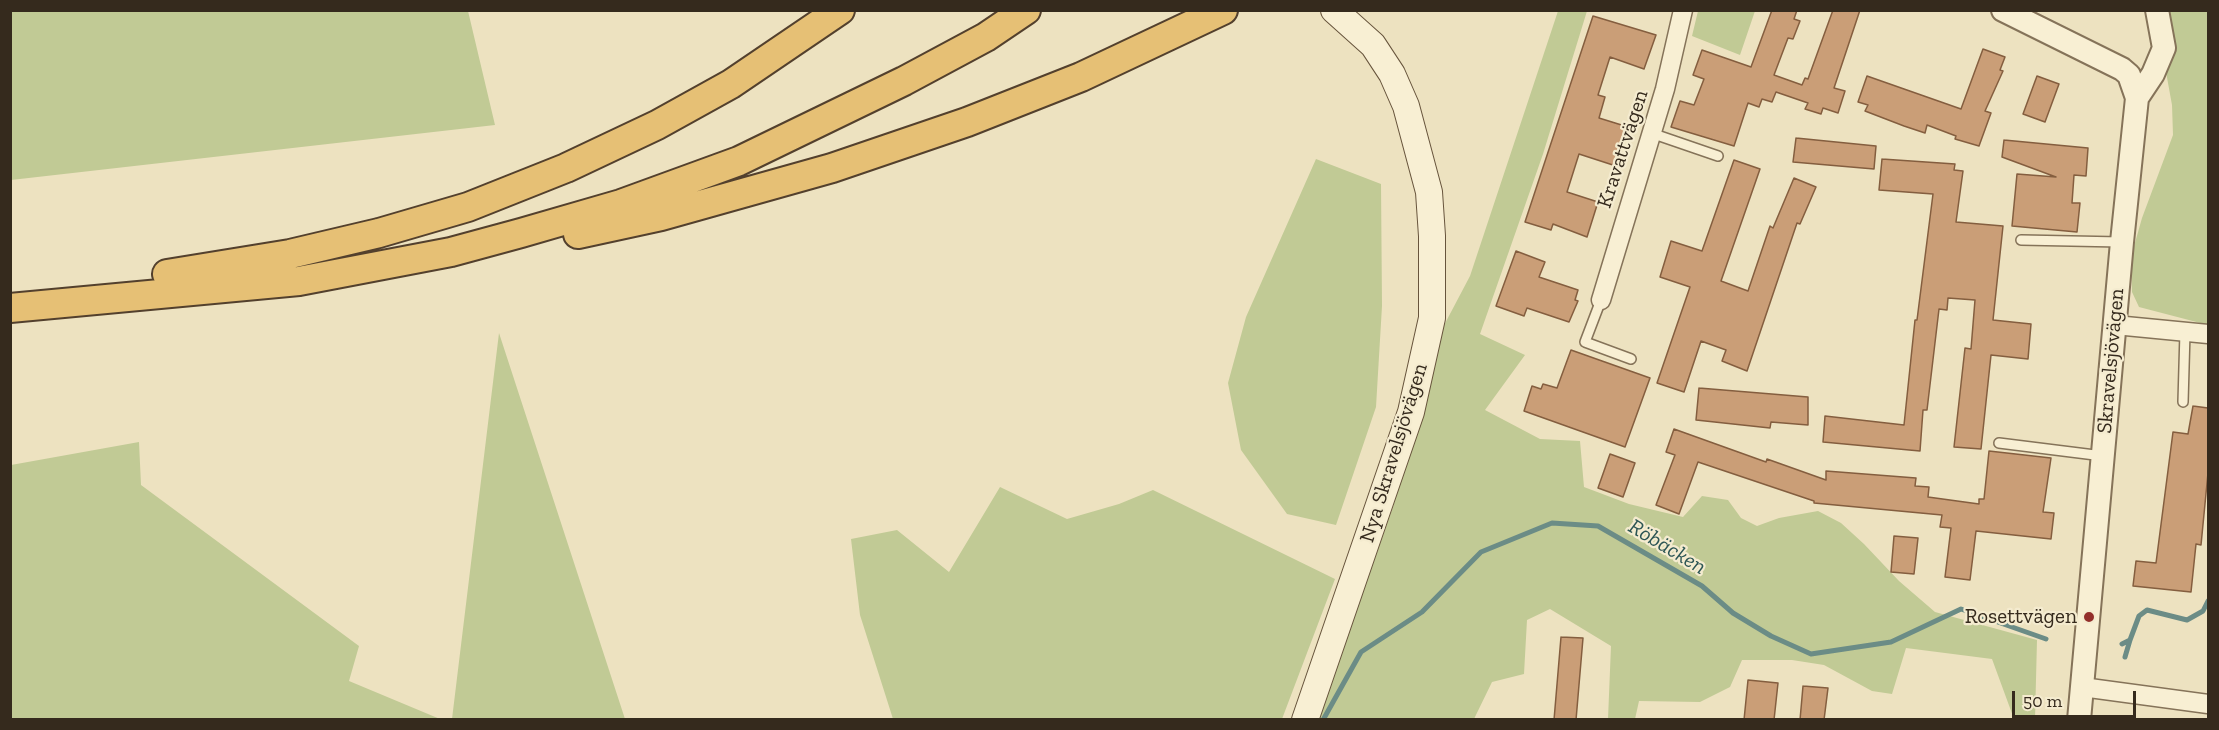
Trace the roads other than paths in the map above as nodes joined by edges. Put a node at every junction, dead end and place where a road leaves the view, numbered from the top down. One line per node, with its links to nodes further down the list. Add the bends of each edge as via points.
1 (840, 10): 17 (highway, via 818,28 704,99 647,129 468,207 290,254)
2 (999, 10): 17 (highway, via 900,69 814,112 736,147 619,191 380,254 299,265)
3 (1026, 10): 16 (highway, via 986,37 904,81 739,161 621,204)
4 (1223, 10): 16 (highway, via 1071,81 832,168 661,216 540,242)
5 (1334, 10): 10 (main road, Nya Skravelsjövägen)
6 (1360, 10): 10 (main road, Nya Skravelsjövägen)
7 (1683, 10): 12 (street, Kravattvägen)
8 (2157, 10): 11 (street, Skravelsjövägen, via 2164,48)
9 (2016, 13): 11 (street, via 2122,69 2129,75)
10 (1373, 45): 30 (main road, Nya Skravelsjövägen, via 1406,106 1429,192 1431,318 1411,412)
11 (2137, 98): 15 (street, Skravelsjövägen)
12 (1652, 133): 13 (lane); 19 (street, Kravattvägen)
13 (1718, 156)
14 (2021, 240): 15 (lane)
15 (2122, 242): 21 (street, Skravelsjövägen)
16 (451, 252): 20 (highway, via 299,281)
17 (167, 274): 18 (highway)
18 (10, 289)
19 (1601, 300): 24 (lane, via 1586,342)
20 (10, 308)
21 (2115, 325): 22 (street); 27 (street, Skravelsjövägen)
22 (2185, 332): 23 (street); 25 (lane)
23 (2208, 334)
24 (1631, 359)
25 (2183, 402)
26 (1999, 443): 27 (lane)
27 (2103, 456): 28 (street, Skravelsjövägen)
28 (2082, 687): 29 (street); 31 (street, Skravelsjövägen)
29 (2208, 704)
30 (1305, 720)
31 (2079, 720)

